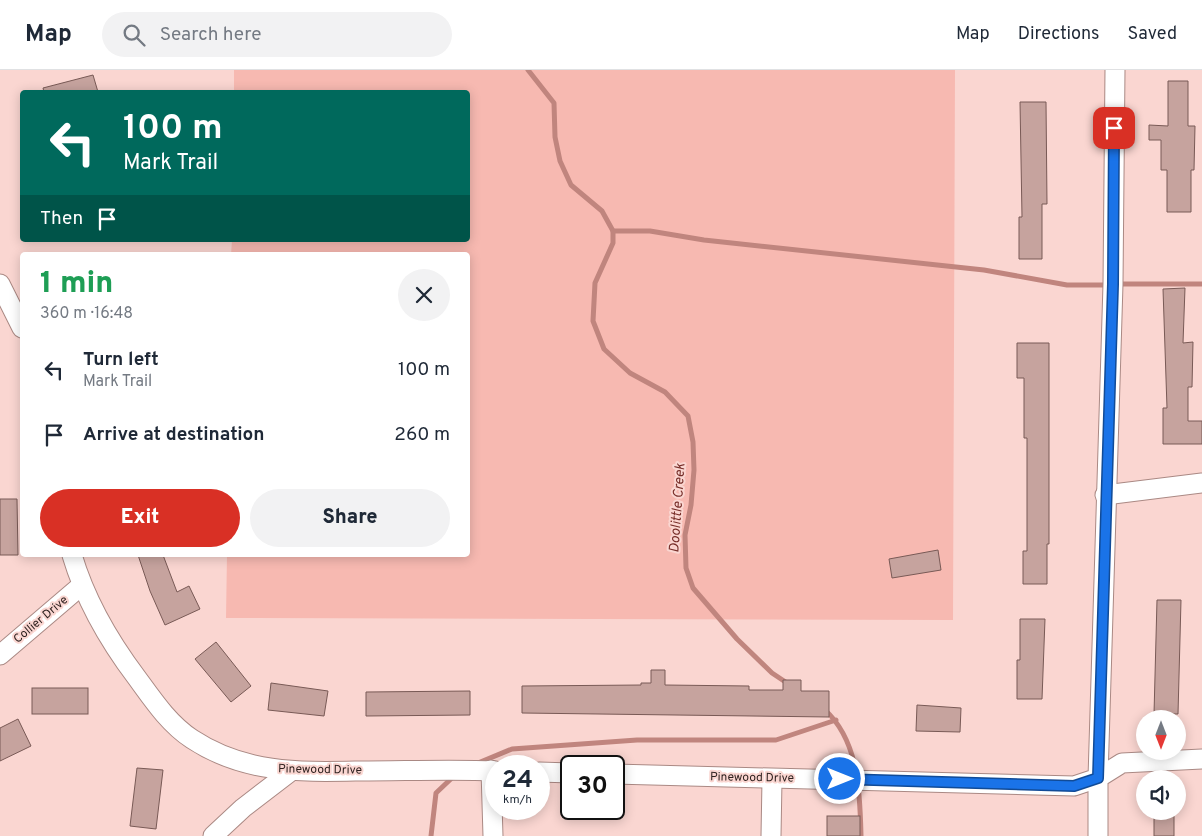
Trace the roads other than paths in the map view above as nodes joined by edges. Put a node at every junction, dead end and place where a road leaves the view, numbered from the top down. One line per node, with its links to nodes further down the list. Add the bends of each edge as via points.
1 (1115, 70): 5 (street, via 1113,284)
2 (0, 284): 3 (street)
3 (20, 324)
4 (1202, 483): 5 (street)
5 (1105, 495): 13 (street)
6 (73, 557): 7 (street, Pinewood Drive)
7 (82, 585): 8 (street, Collier Drive); 11 (street, Pinewood Drive, via 127,664 178,728 218,754)
8 (0, 655)
9 (1202, 759): 13 (street, Pinewood Drive, via 1122,763)
10 (485, 770): 11 (street, Pinewood Drive)
11 (290, 772): 16 (street)
12 (625, 774): 14 (street, Pinewood Drive)
13 (1098, 778): 14 (street, Pinewood Drive, via 1074,786 856,779); 19 (street)
14 (772, 780): 18 (street)
15 (493, 820): 17 (street)
16 (213, 836)
17 (493, 836)
18 (771, 836)
19 (1098, 836)

